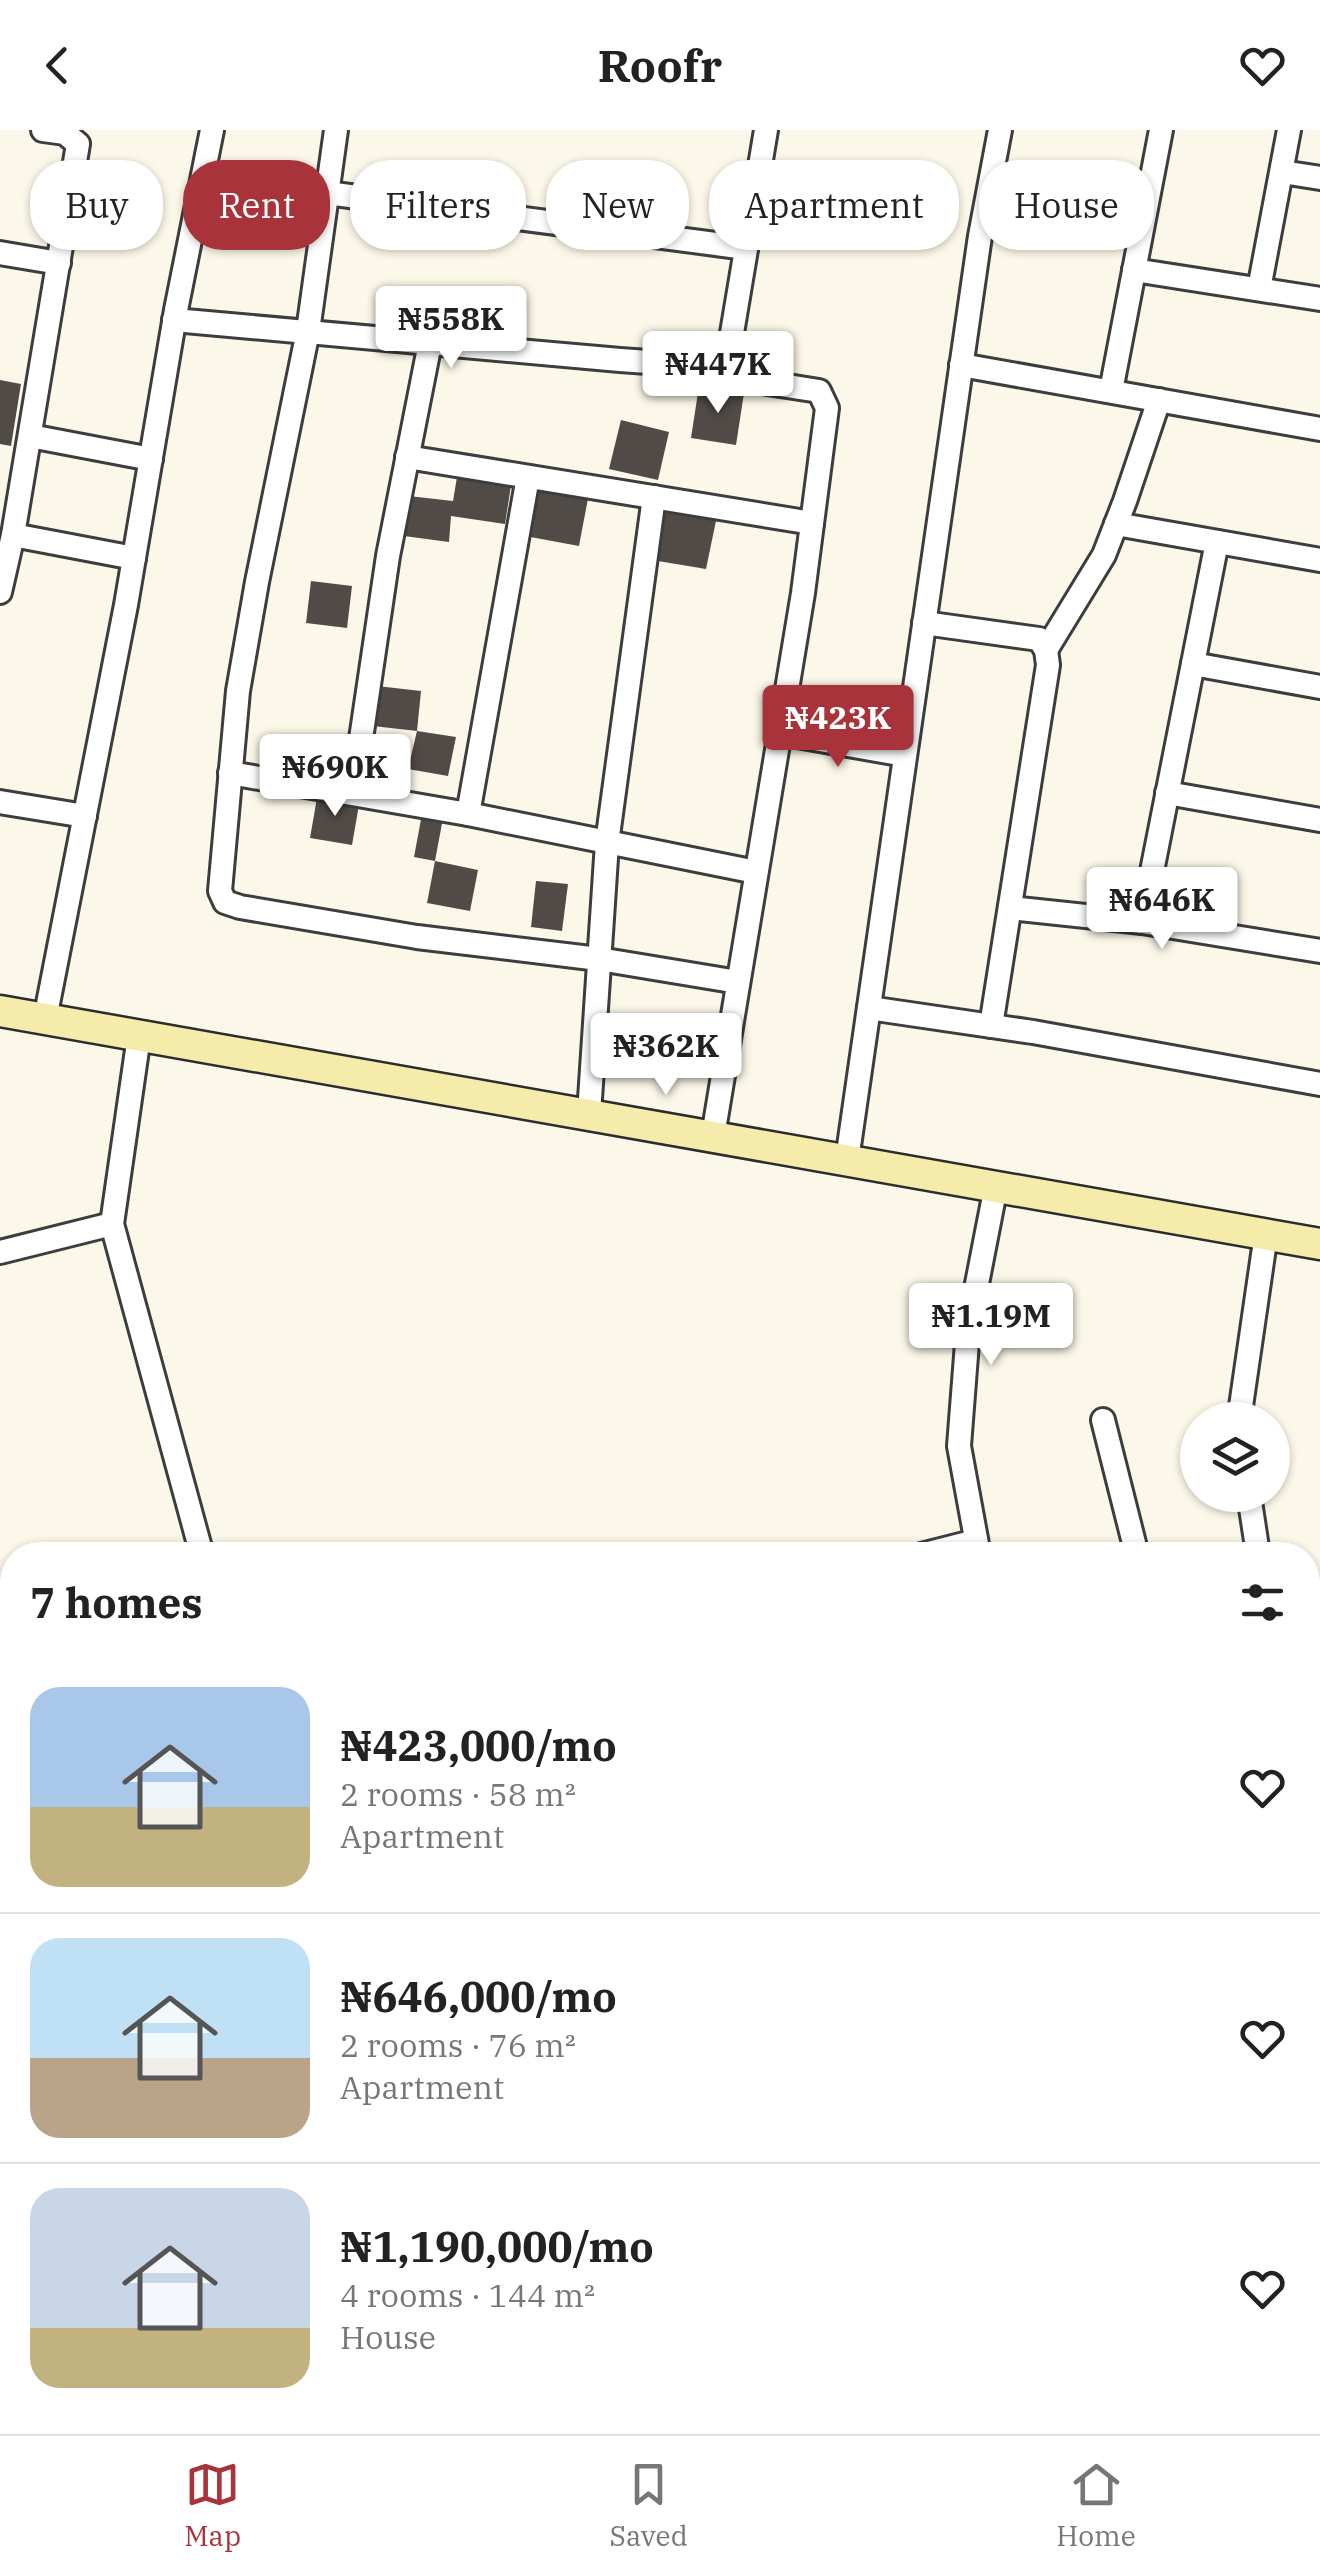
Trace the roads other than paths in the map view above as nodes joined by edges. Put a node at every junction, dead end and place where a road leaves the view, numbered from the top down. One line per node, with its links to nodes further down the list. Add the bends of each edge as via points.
1 (44, 130): 18 (street, via 78,144)
2 (212, 130): 22 (street)
3 (336, 130): 11 (street)
4 (766, 130): 9 (street)
5 (992, 130): 6 (street)
6 (1000, 130): 25 (street)
7 (1161, 130): 19 (street)
8 (1289, 130): 10 (street)
9 (761, 160)
10 (1282, 172): 12 (street); 20 (street)
11 (330, 173)
12 (1320, 178)
13 (330, 194): 14 (street)
14 (709, 243)
15 (319, 250): 23 (street)
16 (746, 250): 26 (street, via 728,357)
17 (0, 253): 18 (street)
18 (59, 263): 30 (street)
19 (1134, 270): 20 (street); 27 (street)
20 (1259, 289): 21 (street)
21 (1320, 299)
22 (174, 320): 23 (street); 32 (street)
23 (308, 332): 24 (street); 48 (street, via 256,582)
24 (430, 342): 26 (street); 31 (street)
25 (961, 364): 27 (street); 42 (street)
26 (732, 368): 35 (street, via 743,378 818,391 824,398)
27 (1112, 392): 28 (street)
28 (1159, 400): 29 (street); 36 (street)
29 (1320, 429)
30 (30, 436): 32 (street); 37 (street)
31 (407, 457): 33 (street); 49 (street)
32 (151, 459): 39 (street)
33 (528, 477): 34 (street); 52 (street)
34 (654, 498): 35 (street); 55 (street)
35 (812, 523): 46 (street)
36 (1116, 524): 38 (street); 43 (street)
37 (13, 536): 39 (street); 41 (street)
38 (1216, 542): 40 (street); 44 (street)
39 (134, 558): 53 (street)
40 (1320, 560)
41 (0, 592)
42 (924, 623): 43 (street, via 1039,639); 47 (street)
43 (1046, 650): 57 (street)
44 (1192, 664): 45 (street); 50 (street)
45 (1320, 687)
46 (780, 733): 47 (street); 56 (street)
47 (905, 754): 62 (street)
48 (230, 774): 49 (street); 60 (street, via 220,892 225,902 417,937)
49 (353, 793): 52 (street)
50 (1167, 793): 54 (street); 58 (street)
51 (0, 802): 53 (street)
52 (468, 814): 55 (street)
53 (85, 816): 64 (street)
54 (1320, 820)
55 (607, 843): 56 (street); 60 (street)
56 (756, 872): 61 (street)
57 (1010, 908): 58 (street); 65 (street)
58 (1142, 922): 59 (street)
59 (1320, 952)
60 (600, 960): 61 (street); 68 (street)
61 (738, 982): 69 (street)
62 (869, 1008): 65 (street); 70 (street)
63 (0, 1011): 64 (street)
64 (44, 1020): 66 (street)
65 (991, 1026): 67 (street)
66 (140, 1036): 68 (street); 72 (street)
67 (1320, 1084)
68 (589, 1114): 69 (street)
69 (713, 1136): 70 (street)
70 (847, 1160): 71 (street)
71 (996, 1186): 73 (street); 80 (street, via 968,1330 959,1446)
72 (112, 1224): 75 (street); 79 (street)
73 (1266, 1234): 74 (street); 76 (street)
74 (1320, 1244)
75 (0, 1252)
76 (1242, 1402)
77 (1103, 1420): 81 (street)
78 (1252, 1512): 82 (street)
79 (198, 1542)
80 (976, 1542)
81 (1133, 1542)
82 (1256, 1542)

